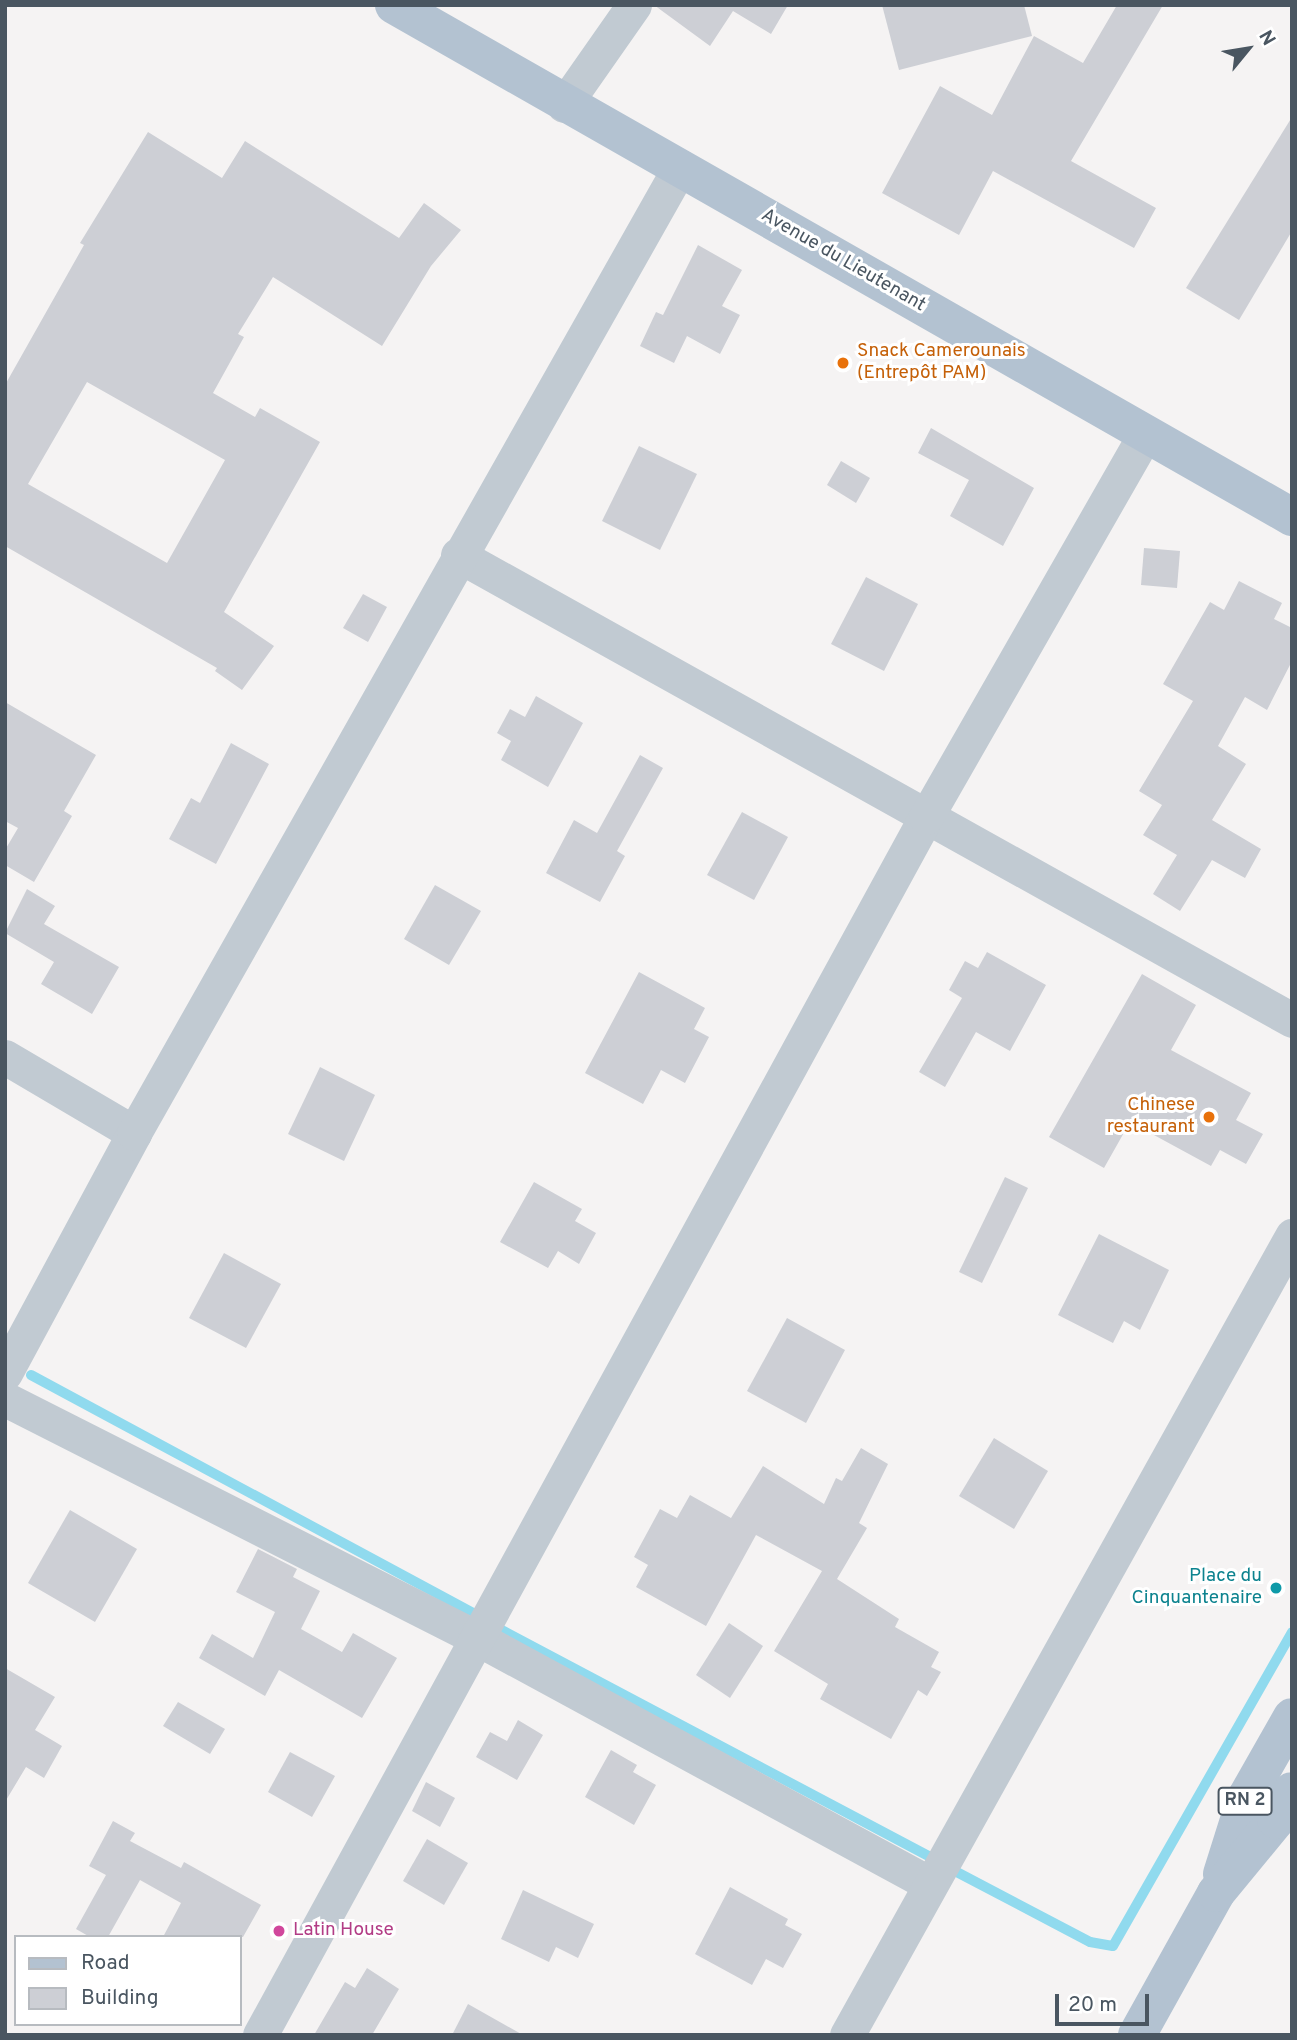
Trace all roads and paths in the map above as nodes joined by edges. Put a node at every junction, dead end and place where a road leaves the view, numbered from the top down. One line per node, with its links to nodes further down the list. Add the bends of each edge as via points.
1 (394, 5): 3 (main road, Avenue du Lieutenant)
2 (634, 5): 3 (street)
3 (564, 106): 4 (main road, Avenue du Lieutenant)
4 (680, 167): 5 (main road, Avenue du Lieutenant); 7 (street)
5 (1145, 434): 6 (main road, Avenue du Lieutenant); 8 (street)
6 (1292, 517)
7 (458, 555): 8 (street); 11 (street)
8 (926, 817): 9 (street); 15 (street)
9 (1292, 1020)
10 (5, 1057): 11 (street)
11 (134, 1133): 13 (street)
12 (1292, 1236): 18 (street)
13 (5, 1373)
14 (5, 1399): 15 (street)
15 (475, 1637): 18 (street); 20 (street)
16 (1292, 1717): 19 (main road, RN 2, via 1246,1798)
17 (1292, 1791): 19 (main road, RN 2, via 1276,1819)
18 (928, 1882): 21 (street)
19 (1216, 1892): 22 (main road, RN 2)
20 (260, 2035)
21 (847, 2035)
22 (1137, 2035)

